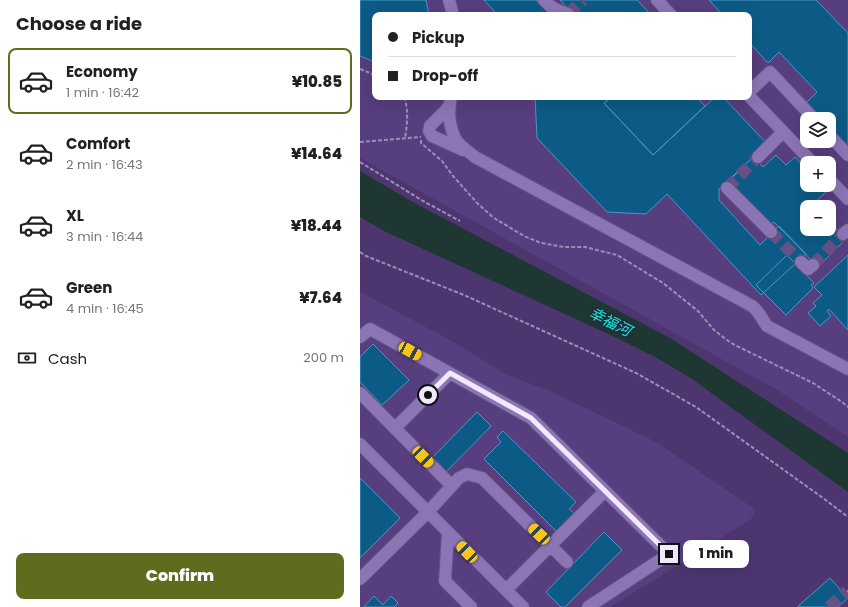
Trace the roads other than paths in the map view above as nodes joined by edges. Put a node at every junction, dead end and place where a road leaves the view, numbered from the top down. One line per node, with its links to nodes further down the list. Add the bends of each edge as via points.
1 (450, 0): 4 (street)
2 (544, 0): 5 (street)
3 (657, 0): 6 (street)
4 (453, 12)
5 (561, 12)
6 (668, 12)
7 (752, 89): 10 (street, via 770,72)
8 (752, 99): 11 (street)
9 (450, 100): 13 (street, via 450,120 456,140); 13 (street, via 446,110 430,126 426,137)
10 (807, 112)
11 (783, 132): 15 (street); 16 (street)
12 (836, 142): 14 (street)
13 (470, 153): 24 (street, via 752,306 757,309 767,326)
14 (848, 155)
15 (806, 156)
16 (758, 157)
17 (836, 186): 19 (street)
18 (727, 188): 20 (street)
19 (848, 199)
20 (771, 232)
21 (801, 262): 22 (street, via 808,269)
22 (813, 265)
23 (360, 338): 25 (street, via 370,329)
24 (848, 369)
25 (450, 373): 27 (street); 30 (street, via 531,418)
26 (360, 393): 27 (street)
27 (395, 428): 29 (street)
28 (360, 444): 31 (street)
29 (452, 486): 31 (street); 33 (street, via 467,474 482,478)
30 (606, 491): 33 (street); 39 (street, via 669,554)
31 (428, 512): 32 (street); 35 (street)
32 (448, 532): 36 (street); 37 (street, via 445,581)
33 (551, 545): 34 (street); 36 (street)
34 (567, 562)
35 (360, 579)
36 (506, 590): 38 (street)
37 (471, 607)
38 (522, 607)
39 (588, 607)

